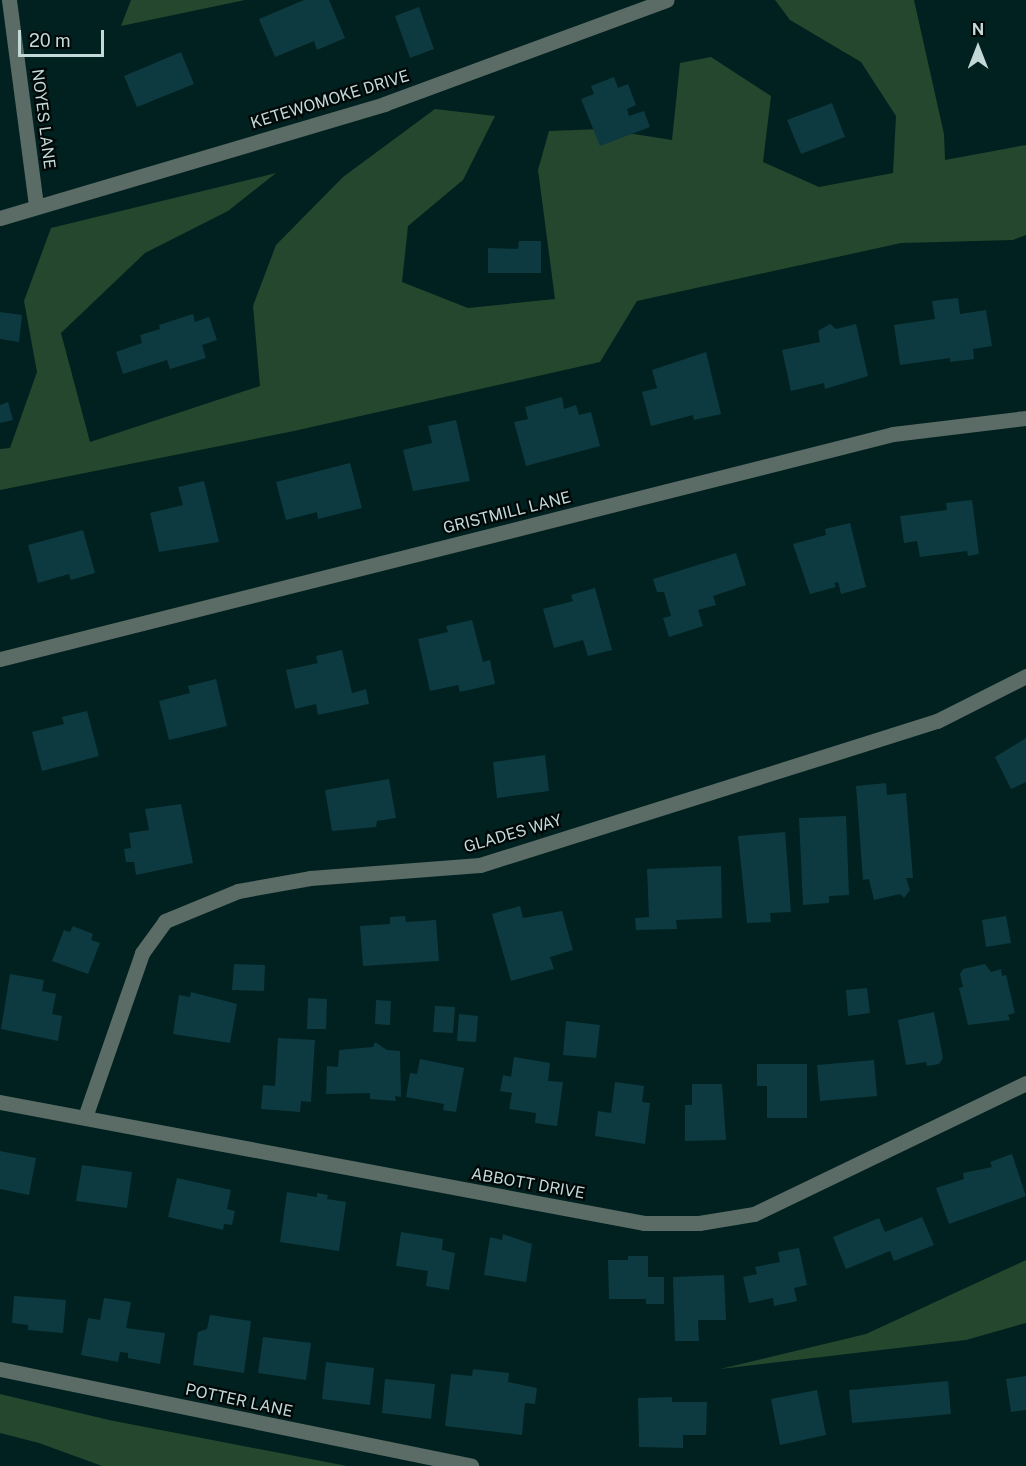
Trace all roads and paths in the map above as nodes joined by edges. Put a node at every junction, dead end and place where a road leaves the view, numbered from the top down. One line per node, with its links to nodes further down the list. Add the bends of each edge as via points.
1 (9, 0): 3 (street, NOYES LANE)
2 (666, 0): 3 (street, KETEWOMOKE DRIVE, via 384,104)
3 (36, 206): 4 (street, KETEWOMOKE DRIVE)
4 (0, 218)
5 (1026, 418): 6 (street, GRISTMILL LANE, via 893,434)
6 (0, 659)
7 (1026, 675): 10 (street, GLADES WAY, via 938,721 480,865 238,891 165,921 142,953)
8 (1026, 1083): 10 (street, ABBOTT DRIVE, via 754,1214 699,1222 632,1221 387,1178)
9 (0, 1102): 10 (street, ABBOTT DRIVE)
10 (85, 1117)
11 (0, 1369): 12 (street, POTTER LANE)
12 (471, 1466)

